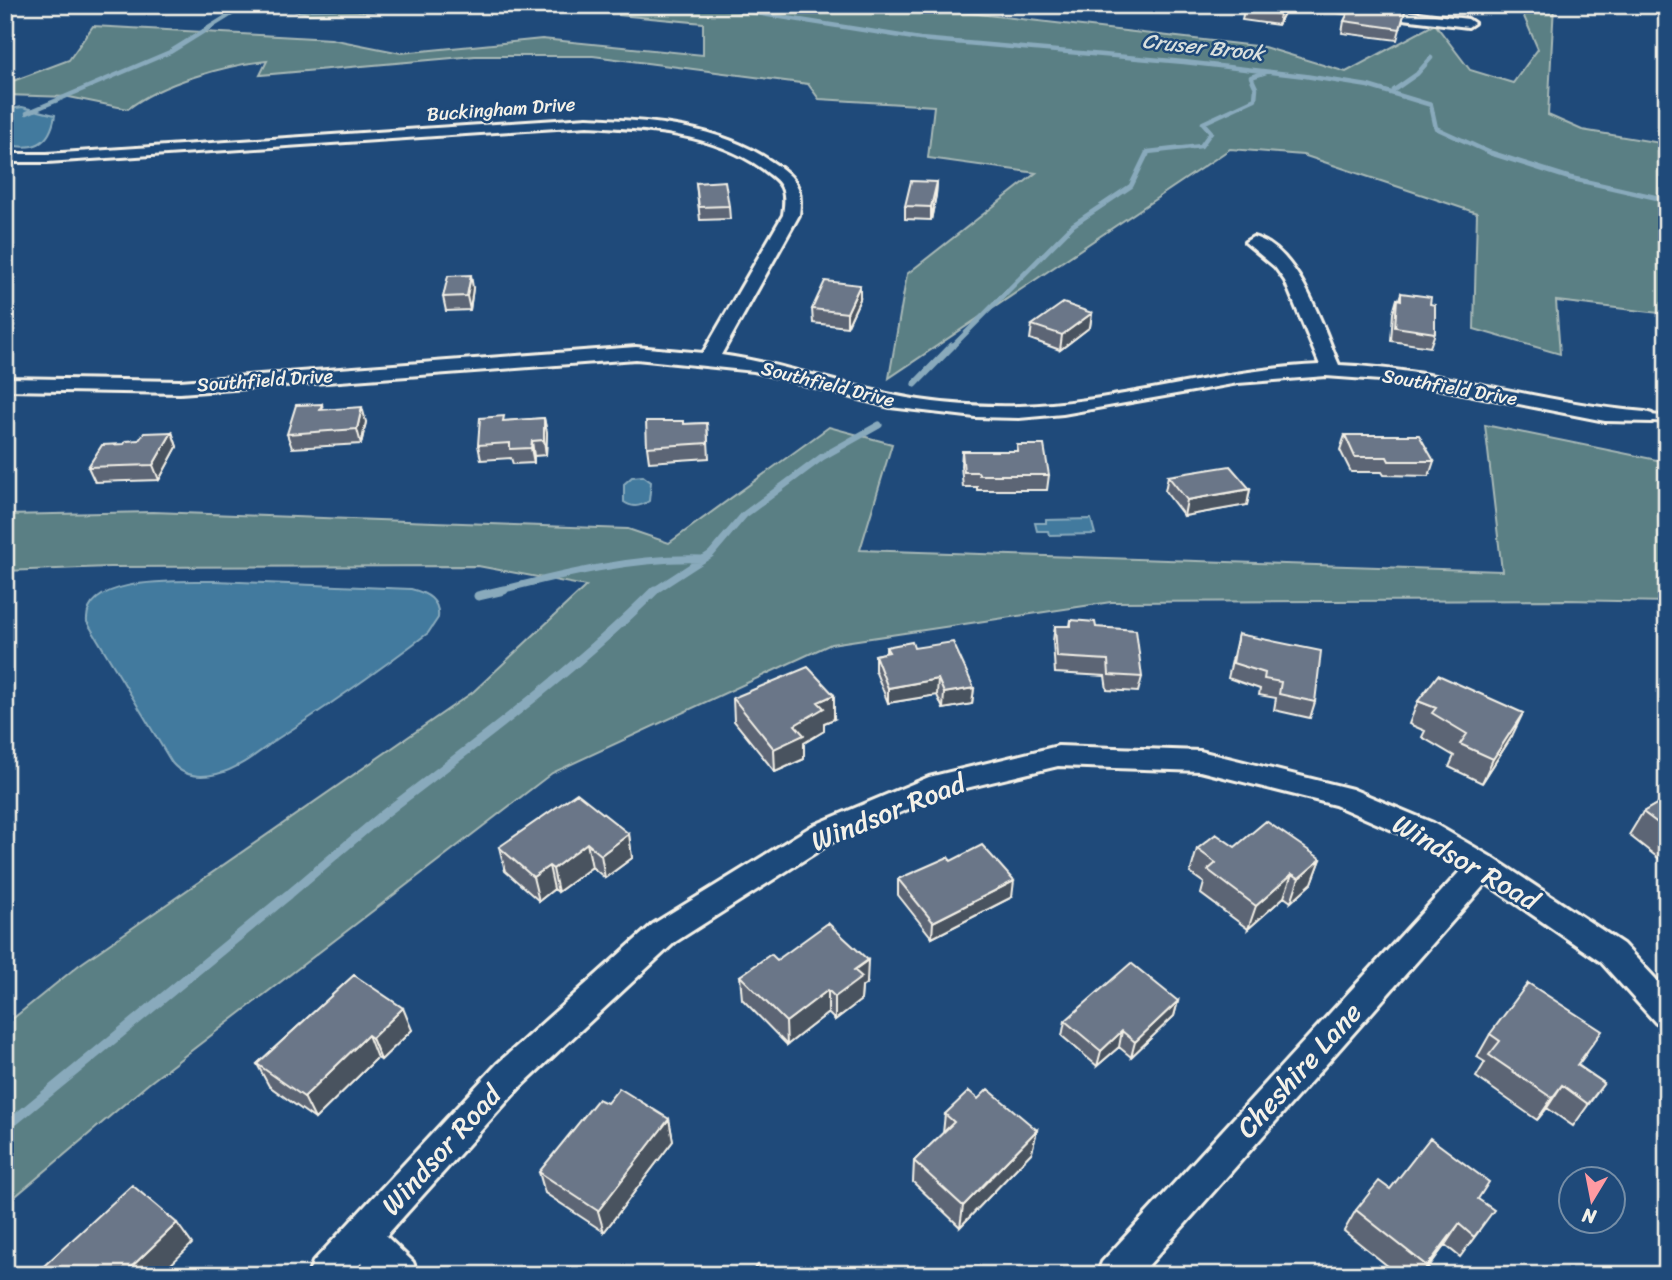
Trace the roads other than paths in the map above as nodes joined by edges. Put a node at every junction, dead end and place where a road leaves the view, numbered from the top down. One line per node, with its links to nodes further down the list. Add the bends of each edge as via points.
1 (1321, 5): 2 (street)
2 (1468, 23)
3 (5, 158): 5 (street, Buckingham Drive, via 587,122 695,134 743,149 776,171 793,197 790,215)
4 (1253, 242): 6 (street, via 1281,263 1294,281)
5 (710, 357): 6 (street, Southfield Drive, via 792,373 892,401 975,411 1076,408 1224,379); 7 (street, Southfield Drive, via 597,355 180,387)
6 (1331, 369): 8 (street, Southfield Drive, via 1411,376 1563,409)
7 (5, 384)
8 (1645, 418): 9 (lane)
9 (1667, 419)
10 (1483, 866): 11 (street, Windsor Road, via 1612,953); 12 (street, Windsor Road, via 1423,831 1342,796 1200,761 1058,756 939,784 822,834 664,933 509,1075); 15 (street, Cheshire Lane)
11 (1667, 1013)
12 (361, 1238): 13 (street, Windsor Road); 14 (street)
13 (327, 1275)
14 (400, 1275)
15 (1115, 1275)

